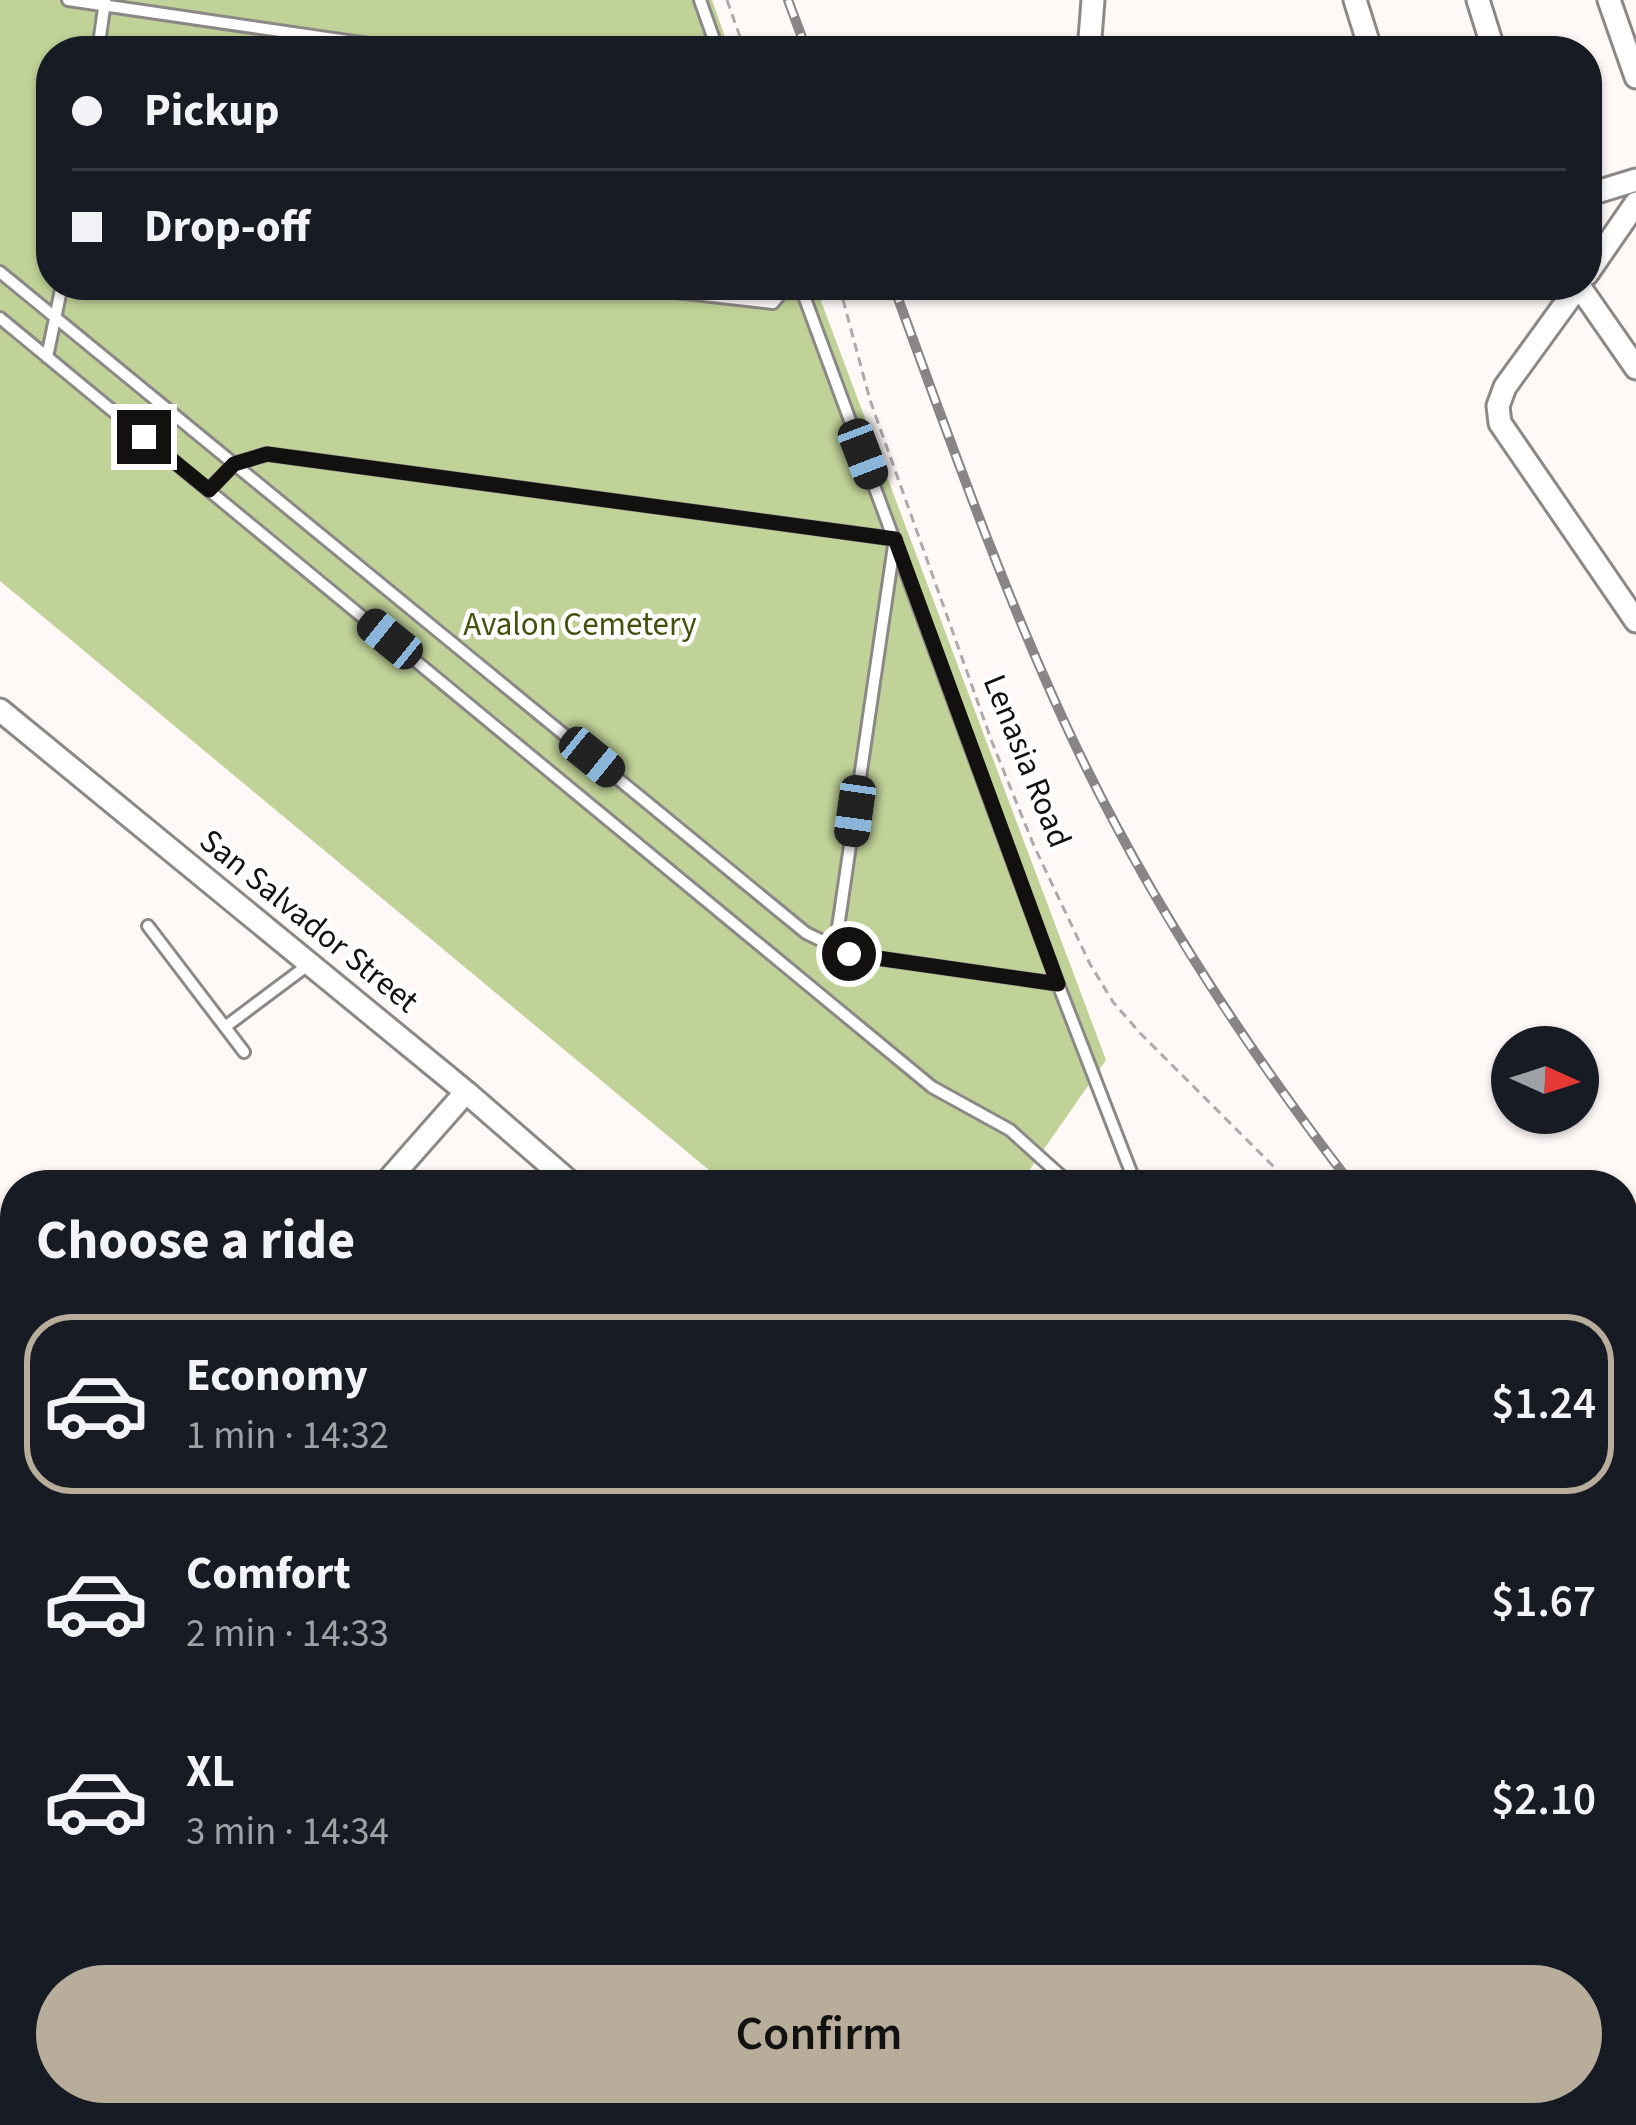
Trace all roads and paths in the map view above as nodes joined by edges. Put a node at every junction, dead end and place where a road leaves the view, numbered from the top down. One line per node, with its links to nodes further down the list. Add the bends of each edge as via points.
1 (68, 0): 8 (lane)
2 (700, 0): 11 (lane)
3 (727, 0): 12 (path)
4 (1093, 0): 13 (street)
5 (1355, 0): 14 (street)
6 (1478, 0): 15 (street)
7 (1609, 0): 16 (street)
8 (105, 3): 9 (lane); 10 (lane)
9 (100, 36)
10 (319, 36)
11 (713, 36)
12 (740, 36)
13 (1090, 36)
14 (1366, 36)
15 (1489, 36)
16 (1636, 77)
17 (1636, 180): 18 (street)
18 (1602, 190)
19 (1636, 203): 20 (street)
20 (1602, 252)
21 (0, 272): 29 (lane)
22 (59, 300): 29 (lane)
23 (746, 300): 24 (lane)
24 (776, 300)
25 (806, 300): 35 (lane)
26 (843, 300): 49 (path, Lenasia Road, via 992,742 1090,964 1140,1033)
27 (1568, 300): 36 (street, via 1505,387 1498,406 1503,432)
28 (1589, 300): 32 (street)
29 (55, 316): 31 (lane); 33 (lane)
30 (0, 318): 31 (lane)
31 (47, 357): 34 (lane)
32 (1636, 368)
33 (234, 464): 34 (lane); 35 (lane, via 267,454); 39 (lane, via 806,933)
34 (209, 490): 47 (lane, via 932,1087 1010,1130)
35 (895, 539): 39 (lane); 41 (lane)
36 (1636, 621)
37 (0, 710): 40 (street, San Salvador Street)
38 (148, 926): 42 (lane)
39 (835, 948): 41 (lane)
40 (308, 965): 42 (lane); 44 (street, San Salvador Street)
41 (1058, 984): 48 (lane)
42 (225, 1027): 43 (lane)
43 (244, 1052)
44 (466, 1092): 45 (street); 46 (street, San Salvador Street)
45 (397, 1170)
46 (556, 1170)
47 (1054, 1170)
48 (1130, 1170)
49 (1277, 1170)

